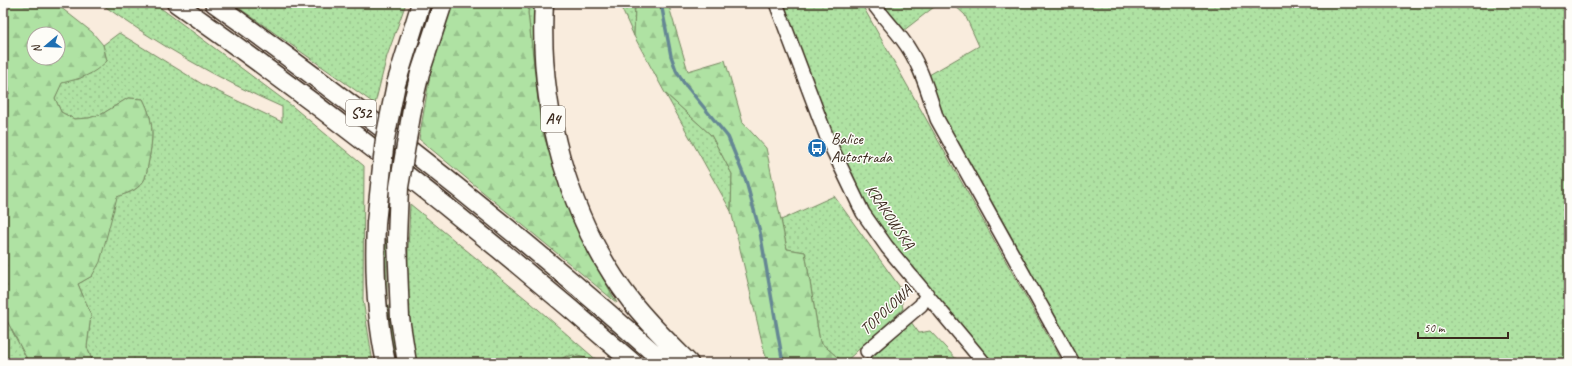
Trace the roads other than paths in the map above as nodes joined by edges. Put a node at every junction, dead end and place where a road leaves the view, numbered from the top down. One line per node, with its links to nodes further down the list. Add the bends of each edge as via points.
1 (176, 3): 12 (highway, S52, via 367,144 534,278)
2 (214, 3): 13 (highway, S52, via 453,184 614,317)
3 (421, 3): 10 (highway, bridge, via 396,84 385,139 376,223 375,279)
4 (443, 3): 11 (highway, bridge, via 414,98 399,187 397,239 400,318)
5 (544, 3): 14 (highway, A4, via 546,81 560,154 578,206 601,254 631,301)
6 (776, 3): 8 (street, KRAKOWSKA, via 808,92 863,213)
7 (872, 3): 16 (street, via 903,40 912,56 925,82 937,119)
8 (927, 294): 9 (street, TOPOLOWA, via 921,305); 15 (street, KRAKOWSKA)
9 (867, 351)
10 (386, 363)
11 (407, 363)
12 (633, 363)
13 (665, 363)
14 (689, 363)
15 (984, 363)
16 (1073, 363)

